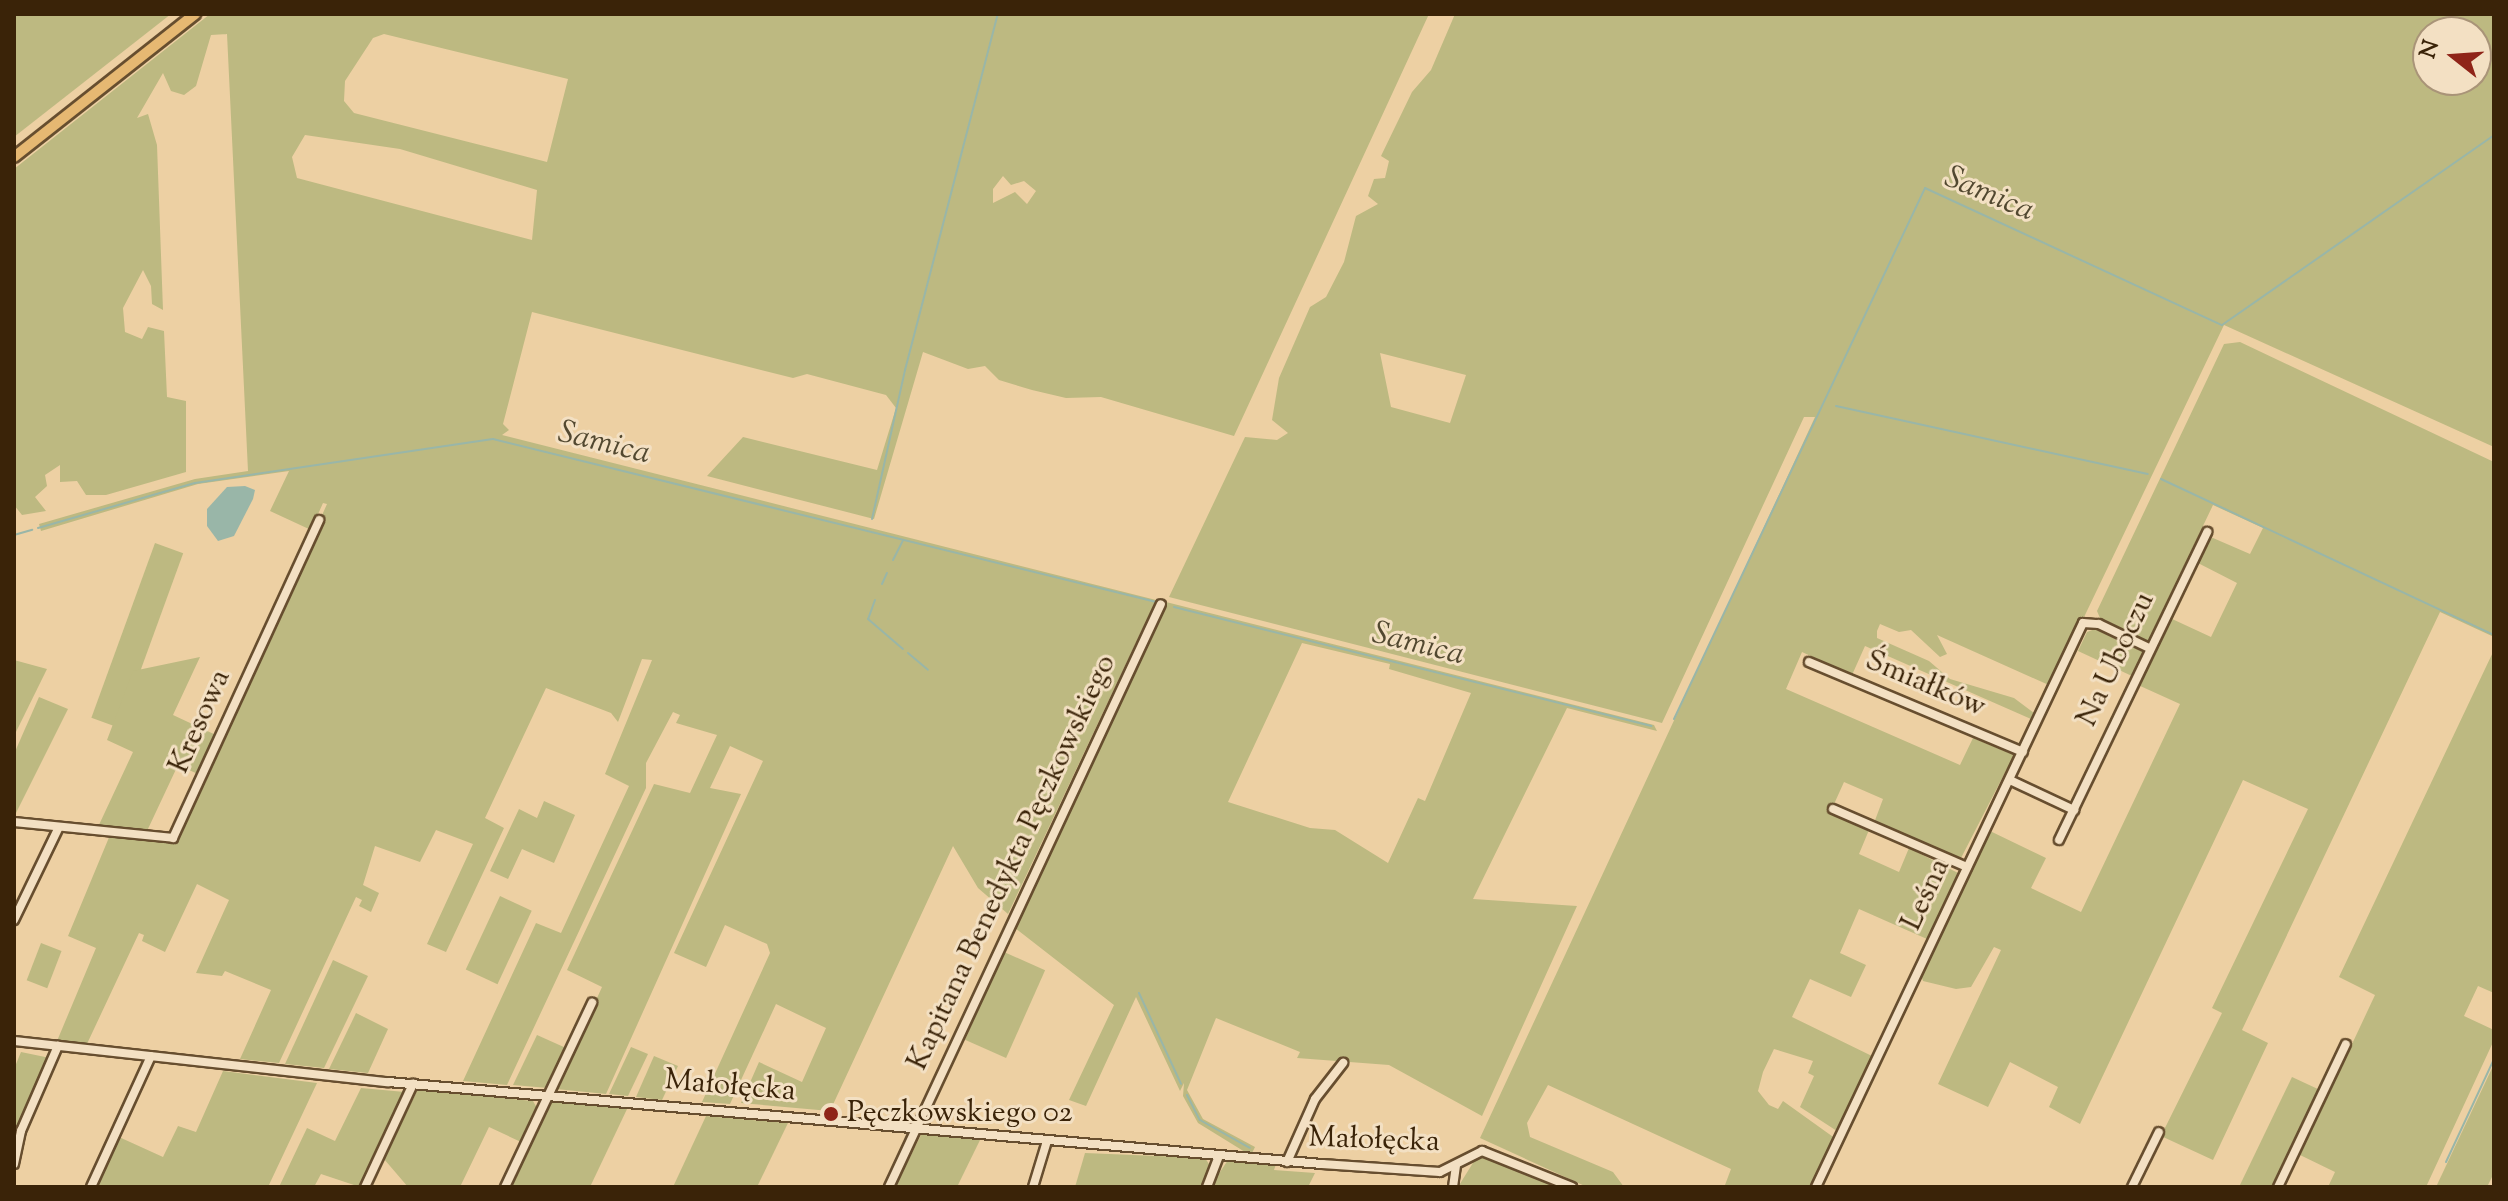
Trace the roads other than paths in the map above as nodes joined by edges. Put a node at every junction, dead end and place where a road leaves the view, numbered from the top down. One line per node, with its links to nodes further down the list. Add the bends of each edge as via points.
1 (195, 14): 2 (main road)
2 (14, 157)
3 (319, 520): 13 (street, Kresowa, via 176,834 168,839)
4 (2207, 532): 6 (street, Na Uboczu)
5 (1161, 604): 25 (street, Kapitana Benedykta Pęczkowskiego)
6 (2149, 648): 8 (street, Leśna, via 2099,624 2083,623); 11 (street, Na Uboczu)
7 (1809, 662): 8 (street, Śmiałków)
8 (2023, 752): 9 (street, Leśna)
9 (2010, 780): 11 (street); 15 (street, Leśna)
10 (1833, 809): 15 (street)
11 (2074, 810): 14 (street, Na Uboczu)
12 (14, 822): 13 (street, Kresowa)
13 (59, 827): 16 (street)
14 (2059, 840)
15 (1967, 867): 40 (street, Leśna)
16 (14, 920)
17 (592, 1003): 24 (street)
18 (14, 1041): 20 (street, Małołęcka)
19 (2346, 1044): 42 (street)
20 (58, 1046): 21 (street, Małołęcka); 30 (street, via 21,1131)
21 (151, 1056): 23 (street, Małołęcka); 32 (street)
22 (1343, 1063): 29 (street, via 1315,1099)
23 (413, 1084): 24 (street, Małołęcka); 33 (street)
24 (548, 1096): 25 (street, Małołęcka); 34 (street)
25 (918, 1128): 27 (street, Małołęcka); 35 (street, Kapitana Benedykta Pęczkowskiego)
26 (2159, 1132): 41 (street)
27 (1047, 1141): 28 (street, Małołęcka); 36 (street)
28 (1219, 1156): 29 (street, Małołęcka); 37 (street)
29 (1287, 1162): 31 (street, Małołęcka, via 1428,1172)
30 (14, 1164)
31 (1456, 1166): 38 (street); 39 (street, Małołęcka, via 1472,1153 1489,1152)
32 (91, 1187)
33 (365, 1187)
34 (505, 1187)
35 (889, 1187)
36 (1033, 1187)
37 (1207, 1187)
38 (1453, 1187)
39 (1572, 1187)
40 (1816, 1187)
41 (2132, 1187)
42 (2278, 1187)

